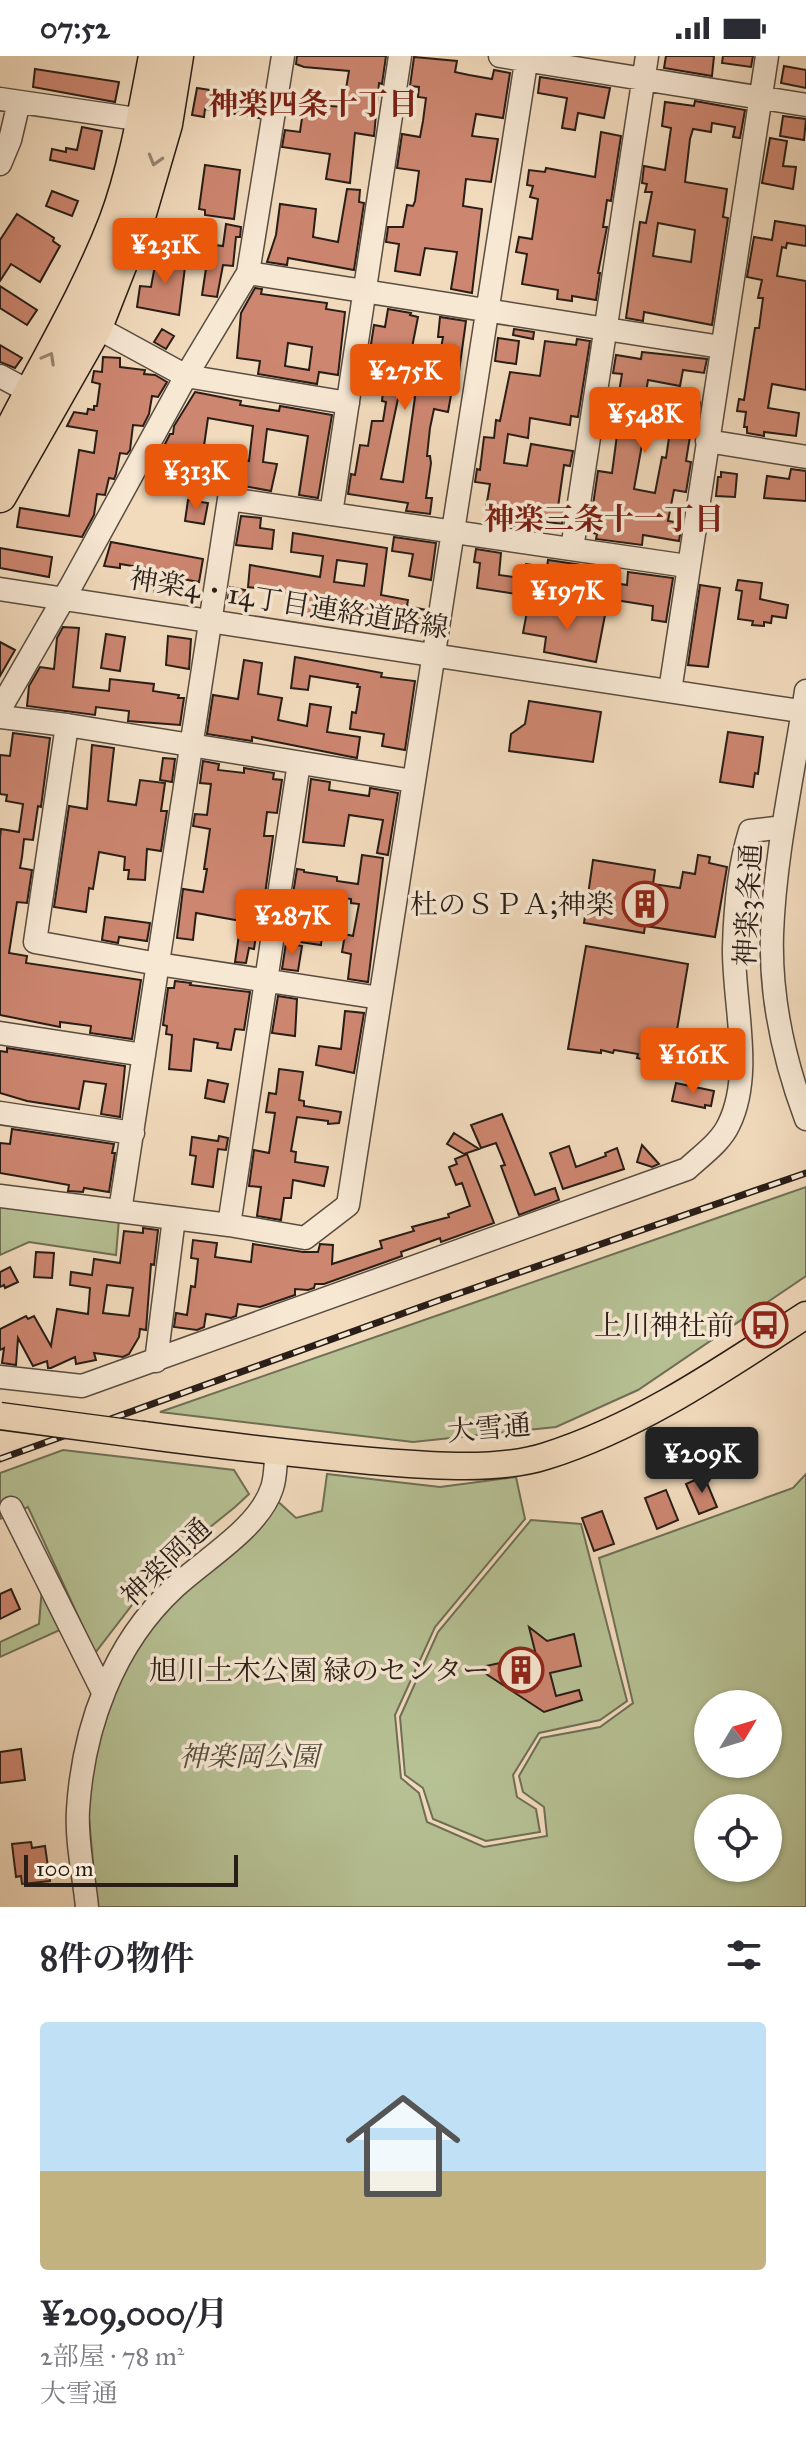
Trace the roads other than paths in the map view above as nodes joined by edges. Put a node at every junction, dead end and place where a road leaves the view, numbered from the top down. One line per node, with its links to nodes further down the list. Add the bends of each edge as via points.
1 (155, 56): 13 (highway)
2 (177, 56): 13 (highway)
3 (283, 56): 15 (street)
4 (400, 56): 16 (street)
5 (500, 56): 8 (street)
6 (647, 56): 9 (street)
7 (767, 56): 10 (street)
8 (527, 58): 9 (street); 17 (street)
9 (643, 80): 10 (street); 19 (street)
10 (760, 98): 12 (street); 20 (street)
11 (10, 100): 13 (street); 14 (street, via 10,140)
12 (806, 105)
13 (154, 122): 18 (highway)
14 (0, 164)
15 (248, 273): 16 (street); 22 (street)
16 (364, 294): 17 (street); 24 (street)
17 (487, 310): 19 (street); 30 (street)
18 (84, 321): 22 (street); 23 (highway)
19 (607, 328): 20 (street); 31 (street)
20 (721, 347): 25 (street)
21 (0, 376): 23 (street)
22 (186, 376): 24 (street); 34 (street)
23 (40, 398): 26 (highway); 28 (highway)
24 (348, 403): 29 (street)
25 (707, 441): 27 (street); 32 (street)
26 (0, 452)
27 (806, 457)
28 (0, 496)
29 (331, 514): 30 (street); 35 (street, via 229,499)
30 (452, 531): 31 (street); 36 (street)
31 (572, 549): 32 (street)
32 (687, 566): 37 (street)
33 (0, 589): 34 (street, 神楽4・14丁目連絡道路線)
34 (64, 599): 35 (street, 神楽4・14丁目連絡道路線); 39 (street)
35 (211, 621): 36 (street, 神楽4・14丁目連絡道路線); 42 (street)
36 (433, 655): 37 (street, 神楽4・14丁目連絡道路線); 44 (street)
37 (670, 691): 38 (street, 神楽4・14丁目連絡道路線)
38 (805, 705): 45 (street, 神楽3条通)
39 (0, 709)
40 (0, 717): 41 (street)
41 (67, 725): 42 (street); 47 (street, via 35,942)
42 (192, 746): 43 (street); 47 (street)
43 (299, 763): 44 (street); 48 (street)
44 (413, 781): 49 (street)
45 (799, 782): 46 (street, 神楽3条通)
46 (783, 827): 53 (street, 神楽3条通, via 772,936 774,986 780,1036); 60 (street, via 750,831 743,853 734,946 741,1072 737,1105 722,1135 687,1169)
47 (158, 964): 48 (street); 51 (street)
48 (265, 980): 49 (street); 58 (street)
49 (380, 998): 58 (street, via 348,1205 305,1238)
50 (0, 1033): 51 (street)
51 (144, 1055): 54 (street)
52 (0, 1113): 54 (street)
53 (806, 1119)
54 (133, 1133): 56 (street)
55 (0, 1196): 56 (street)
56 (120, 1211): 57 (street)
57 (174, 1218): 58 (street); 60 (street)
58 (229, 1225)
59 (806, 1315): 63 (main road, 大雪通, via 625,1426 543,1457 481,1466 415,1465)
60 (156, 1361): 61 (street, via 82,1386)
61 (0, 1377)
62 (0, 1416): 63 (main road, 大雪通, bridge)
63 (277, 1451): 65 (street, 神楽岡通, via 272,1488 257,1514 173,1588 134,1635)
64 (11, 1508): 65 (street)
65 (103, 1692): 66 (street, 神楽岡通, via 90,1728 78,1813)
66 (87, 1907)

